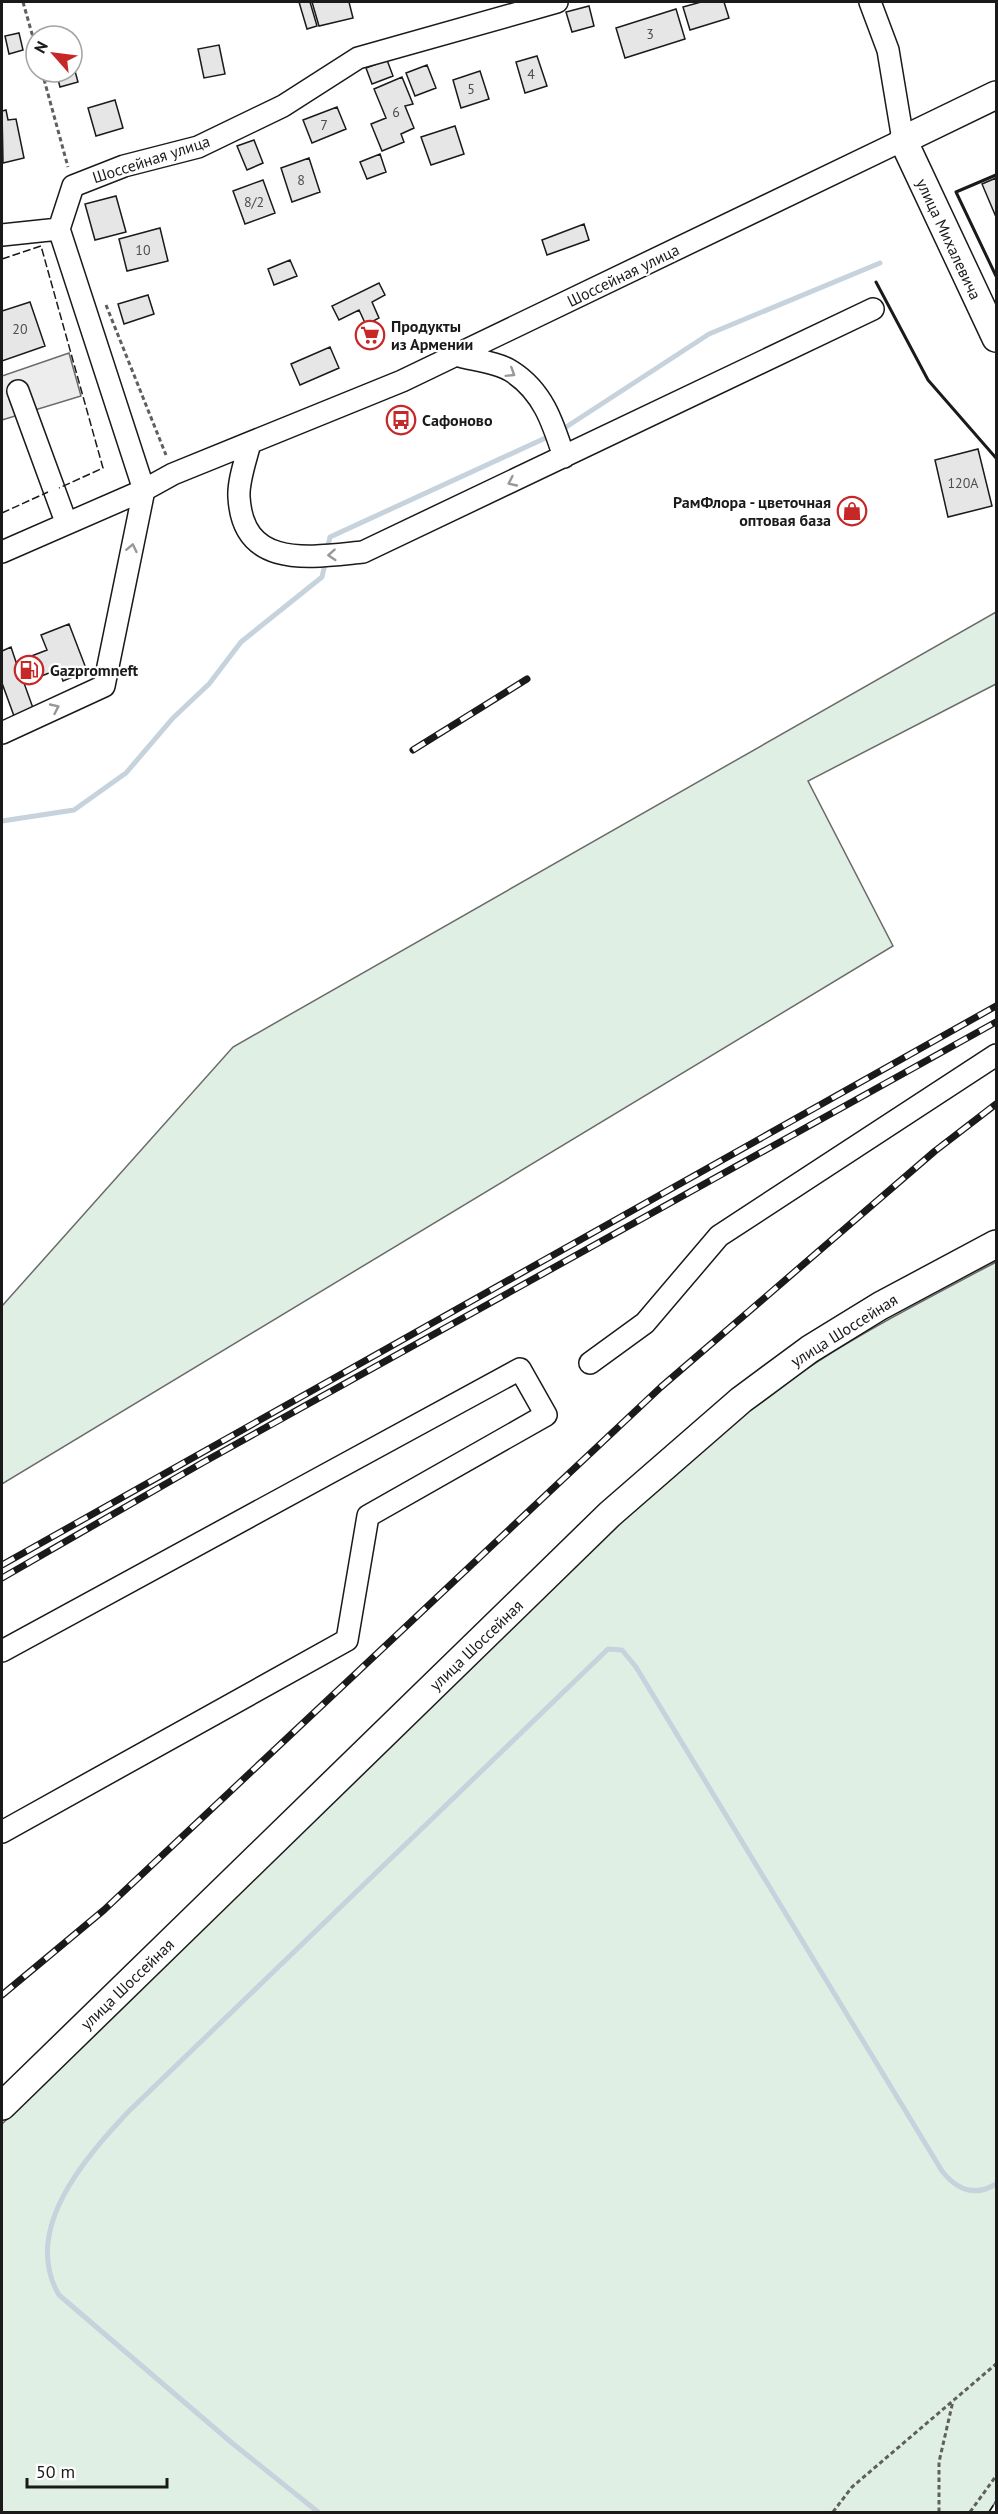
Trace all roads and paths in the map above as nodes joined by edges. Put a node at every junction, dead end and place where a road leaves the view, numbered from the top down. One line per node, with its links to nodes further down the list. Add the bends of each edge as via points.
1 (23, 2): 4 (path)
2 (557, 2): 8 (street, Шоссейная улица, via 358,58 284,105 198,147 124,166)
3 (870, 2): 7 (street, via 888,50)
4 (29, 24)
5 (45, 84): 8 (path)
6 (996, 95): 7 (main road)
7 (903, 140): 13 (main road, улица Михалевича); 14 (street, Шоссейная улица)
8 (73, 186): 9 (street, Шоссейная улица)
9 (58, 229): 10 (street); 19 (street)
10 (2, 236)
11 (103, 296): 18 (path)
12 (873, 309): 17 (street)
13 (996, 338)
14 (456, 355): 16 (street, Шоссейная улица); 17 (street, one-way to 17, via 510,369 536,393 550,415)
15 (18, 391): 20 (street)
16 (250, 443): 17 (street, one-way to 16, via 363,552 323,556 277,554 259,546 242,518 239,495); 18 (street, Шоссейная улица)
17 (564, 457)
18 (174, 474): 19 (street, Шоссейная улица)
19 (144, 490): 20 (street, Шоссейная улица); 22 (street, one-way to 19, via 104,686)
20 (66, 522): 21 (street, Шоссейная улица)
21 (2, 552)
22 (2, 733)
23 (996, 1055): 25 (street, via 718,1236 645,1323)
24 (996, 1244): 28 (main road, улица Шоссейная, via 880,1306 741,1400 601,1523)
25 (590, 1363)
26 (2, 1651): 27 (street, via 519,1369 546,1415 368,1516 347,1640)
27 (2, 1832)
28 (2, 2106)
29 (996, 2364): 30 (path)
30 (954, 2400): 32 (path, via 852,2487); 33 (path, via 939,2462)
31 (996, 2476): 34 (path)
32 (833, 2512)
33 (939, 2512)
34 (970, 2512)

